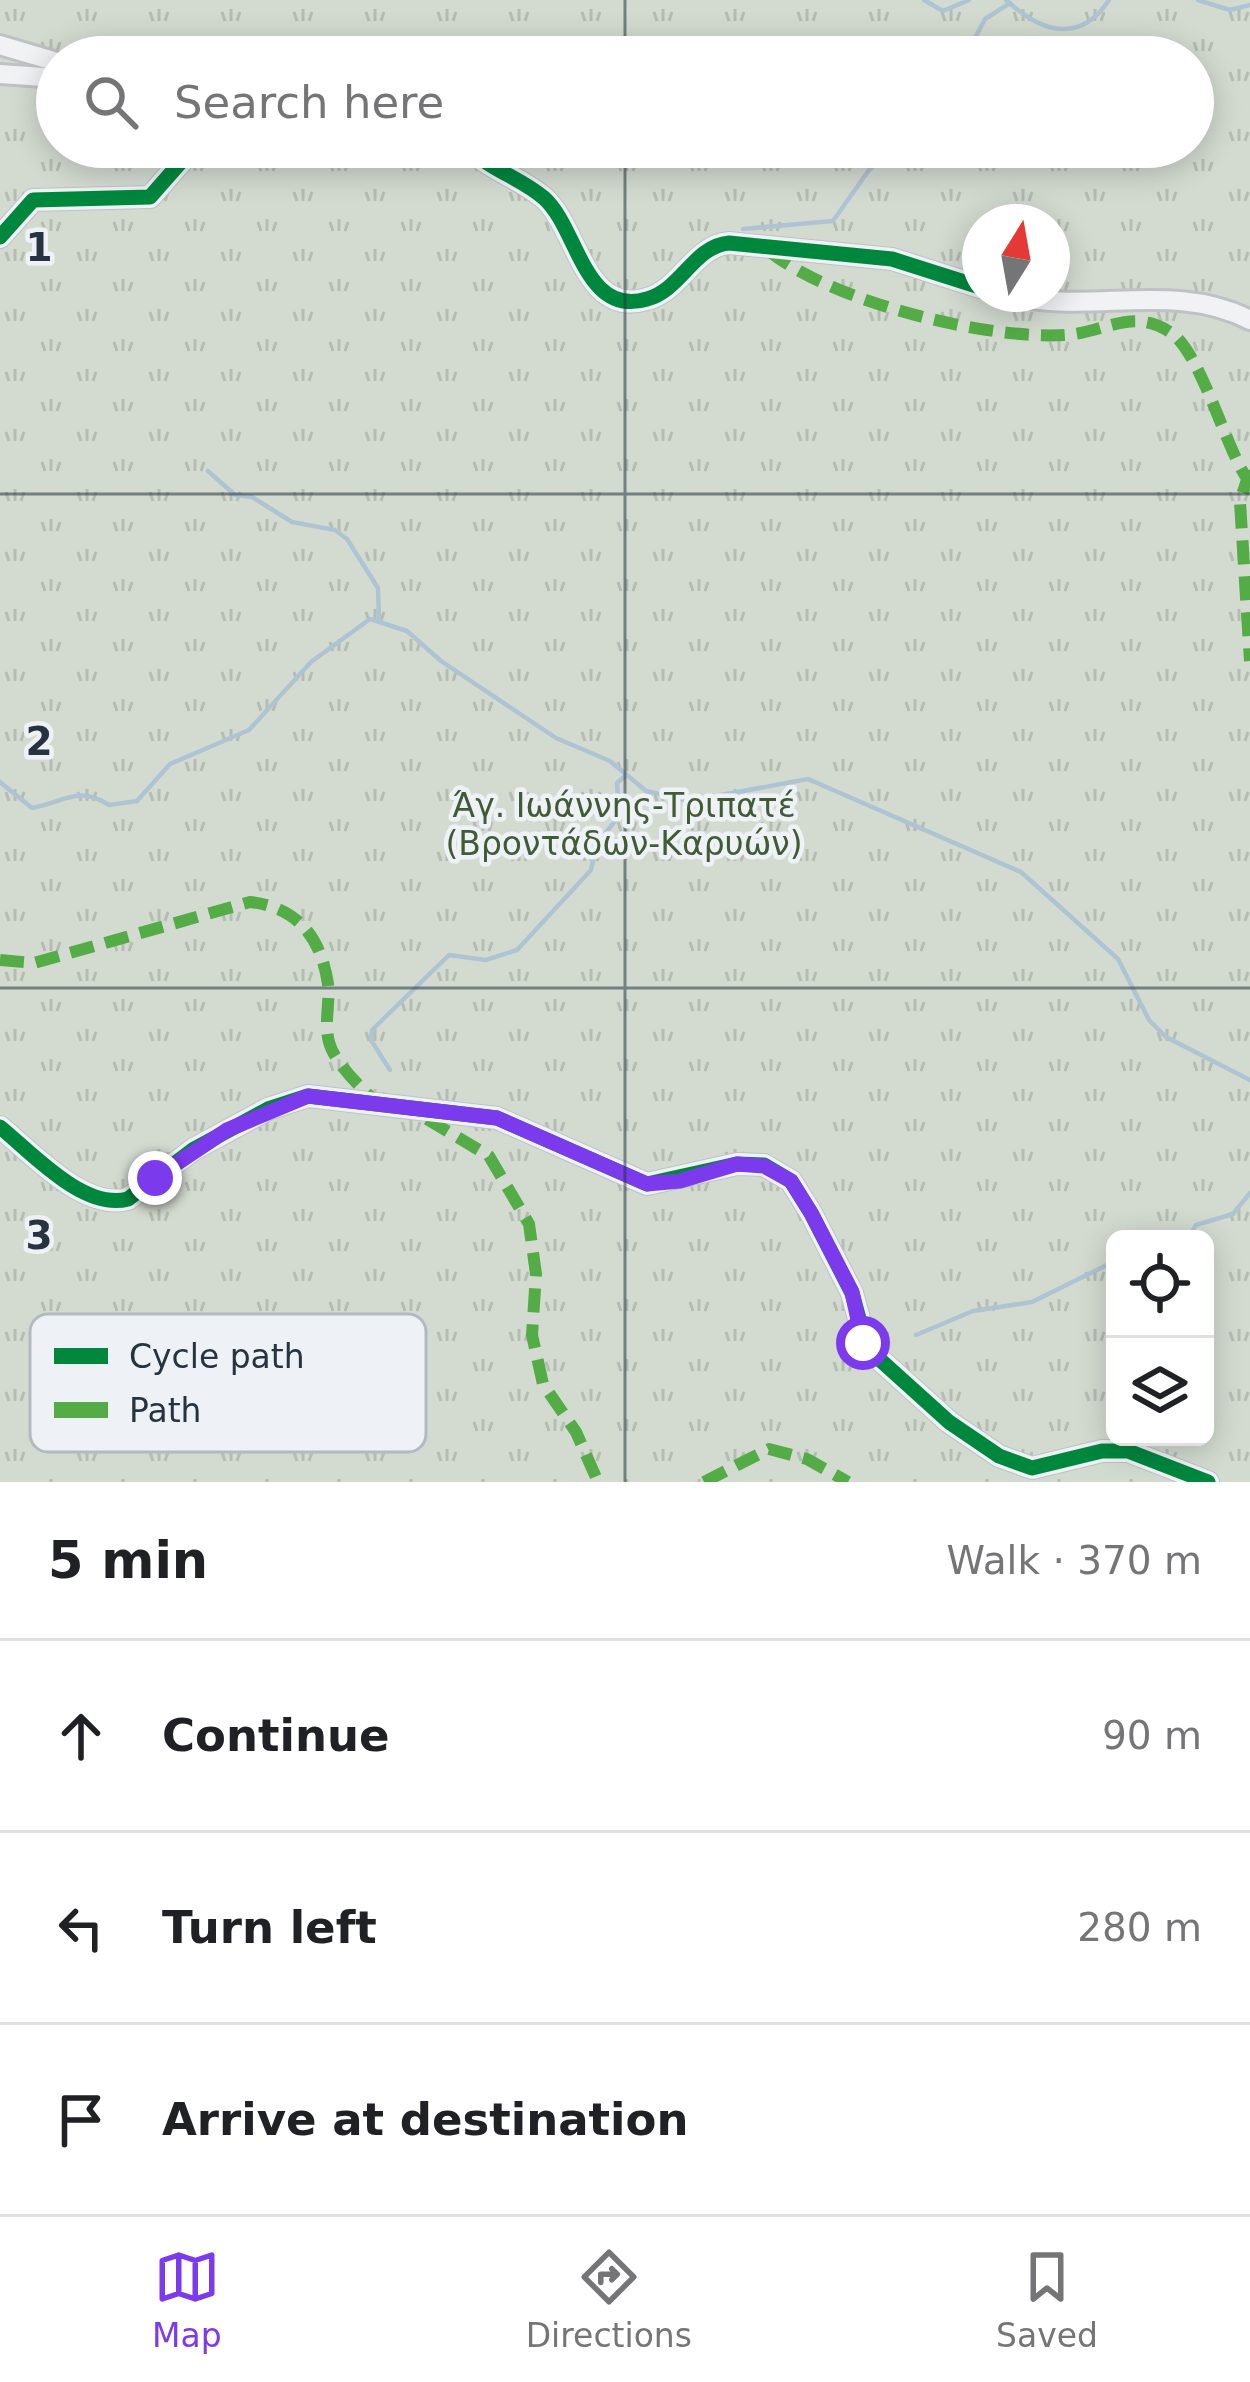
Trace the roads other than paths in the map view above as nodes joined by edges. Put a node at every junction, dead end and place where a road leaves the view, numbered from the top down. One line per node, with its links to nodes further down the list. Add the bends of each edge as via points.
1 (0, 45): 2 (street)
2 (36, 56)
3 (0, 74): 4 (street)
4 (36, 77)
5 (176, 168): 7 (street, via 150,197 33,200)
6 (499, 168): 8 (street, via 547,201 596,285 624,300 658,295 706,250 729,244 892,259)
7 (0, 237)
8 (962, 281)
9 (1070, 304): 10 (street, via 1174,299)
10 (1250, 320)
11 (0, 1127): 12 (street, via 109,1202 128,1199 227,1130 308,1096 497,1118 647,1184 737,1164 764,1166 791,1181 811,1213 852,1292 867,1348 949,1422 1032,1468 1128,1451)
12 (1208, 1482)

